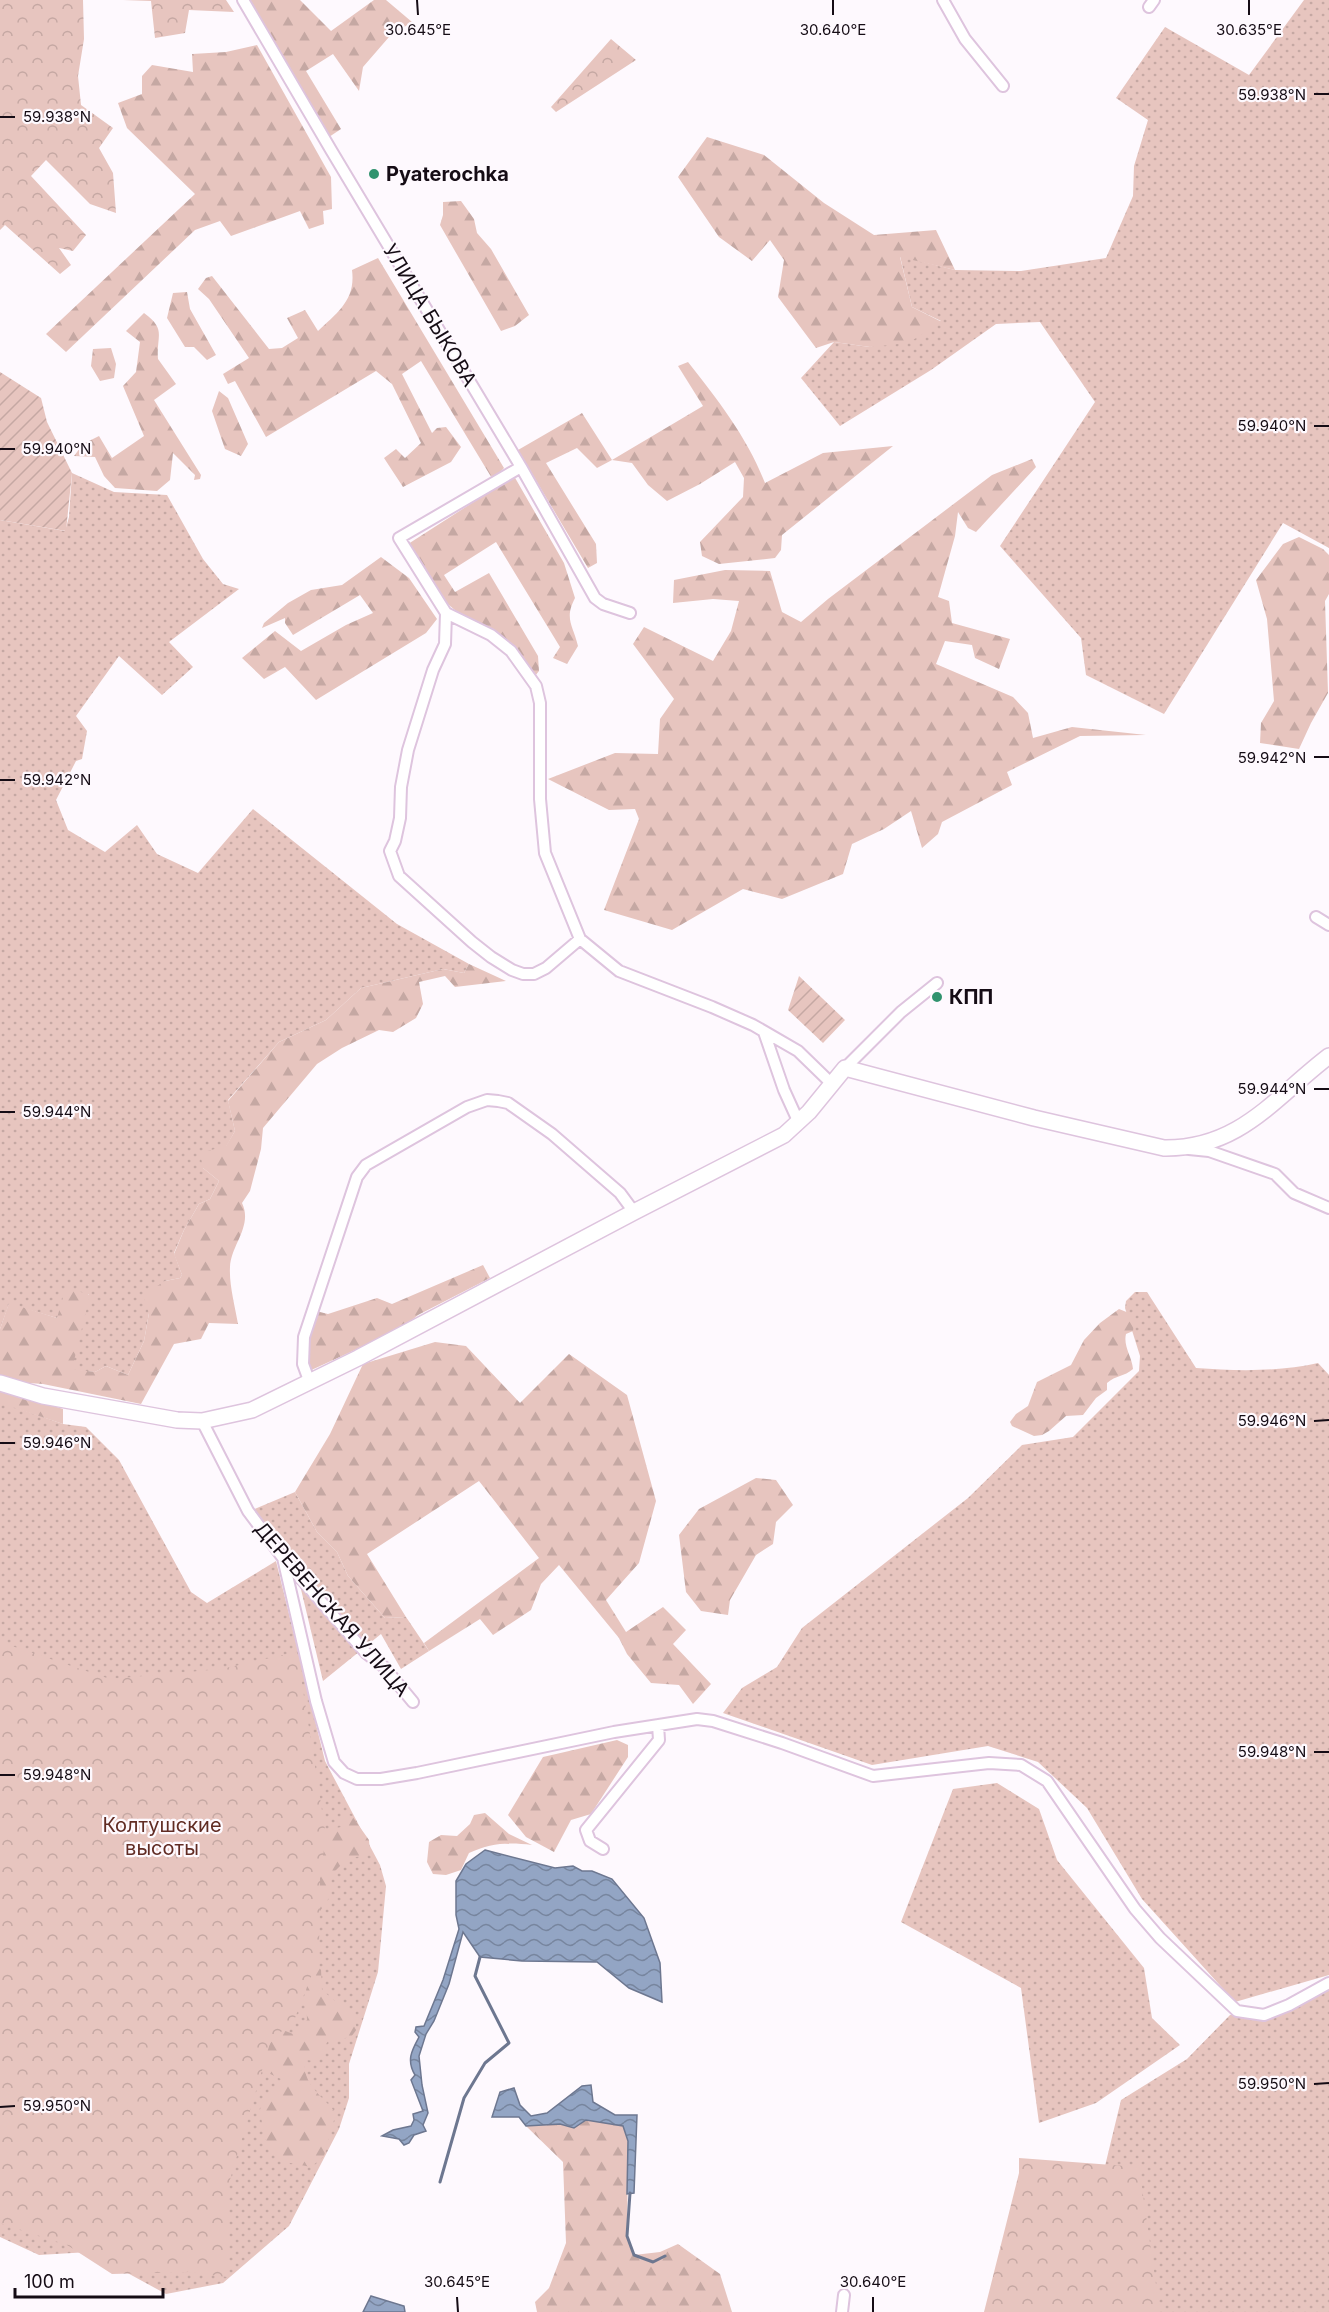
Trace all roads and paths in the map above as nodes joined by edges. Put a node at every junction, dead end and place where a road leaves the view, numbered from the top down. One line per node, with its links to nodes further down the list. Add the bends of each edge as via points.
1 (243, 0): 4 (street, УЛИЦА БЫКОВА)
2 (943, 0): 3 (street, via 965,39)
3 (1004, 86)
4 (521, 467): 5 (street, via 399,538); 6 (street, УЛИЦА БЫКОВА, via 595,598)
5 (446, 613): 9 (street, via 491,635 511,651 536,686 540,703 544,853); 9 (street, via 445,644 408,750 401,787 400,818 390,851 399,876 484,952 523,974 546,968)
6 (630, 613)
7 (1316, 917): 8 (street)
8 (1329, 925)
9 (580, 939): 11 (street, via 619,970)
10 (937, 983): 13 (street, via 900,1012)
11 (764, 1032): 14 (street, via 798,1051); 15 (street)
12 (1329, 1056): 16 (street, via 1250,1122 1214,1140)
13 (845, 1068): 14 (street); 16 (street, via 1034,1118 1164,1148)
14 (833, 1085): 15 (street)
15 (799, 1123): 18 (street, via 784,1135)
16 (1180, 1148): 17 (street, via 1209,1151 1275,1174 1294,1193)
17 (1329, 1208)
18 (634, 1212): 20 (street); 20 (street, via 595,1170 508,1103 487,1100 467,1107 366,1165 357,1177 304,1337 303,1364)
19 (0, 1383): 21 (street, via 43,1396)
20 (310, 1383): 21 (street, via 252,1410)
21 (202, 1421): 22 (street, ДЕРЕВЕНСКАЯ УЛИЦА, via 248,1511)
22 (283, 1558): 23 (street, ДЕРЕВЕНСКАЯ УЛИЦА); 24 (street, via 334,1762 357,1779 399,1776)
23 (413, 1702)
24 (658, 1725): 25 (street, via 659,1740 586,1830 590,1841); 26 (street, via 698,1719 713,1721 873,1776 989,1763 1021,1765 1047,1781 1135,1909 1160,1938 1237,2011 1264,2015)
25 (603, 1850)
26 (1329, 1983)
27 (844, 2295): 28 (street)
28 (842, 2312)

